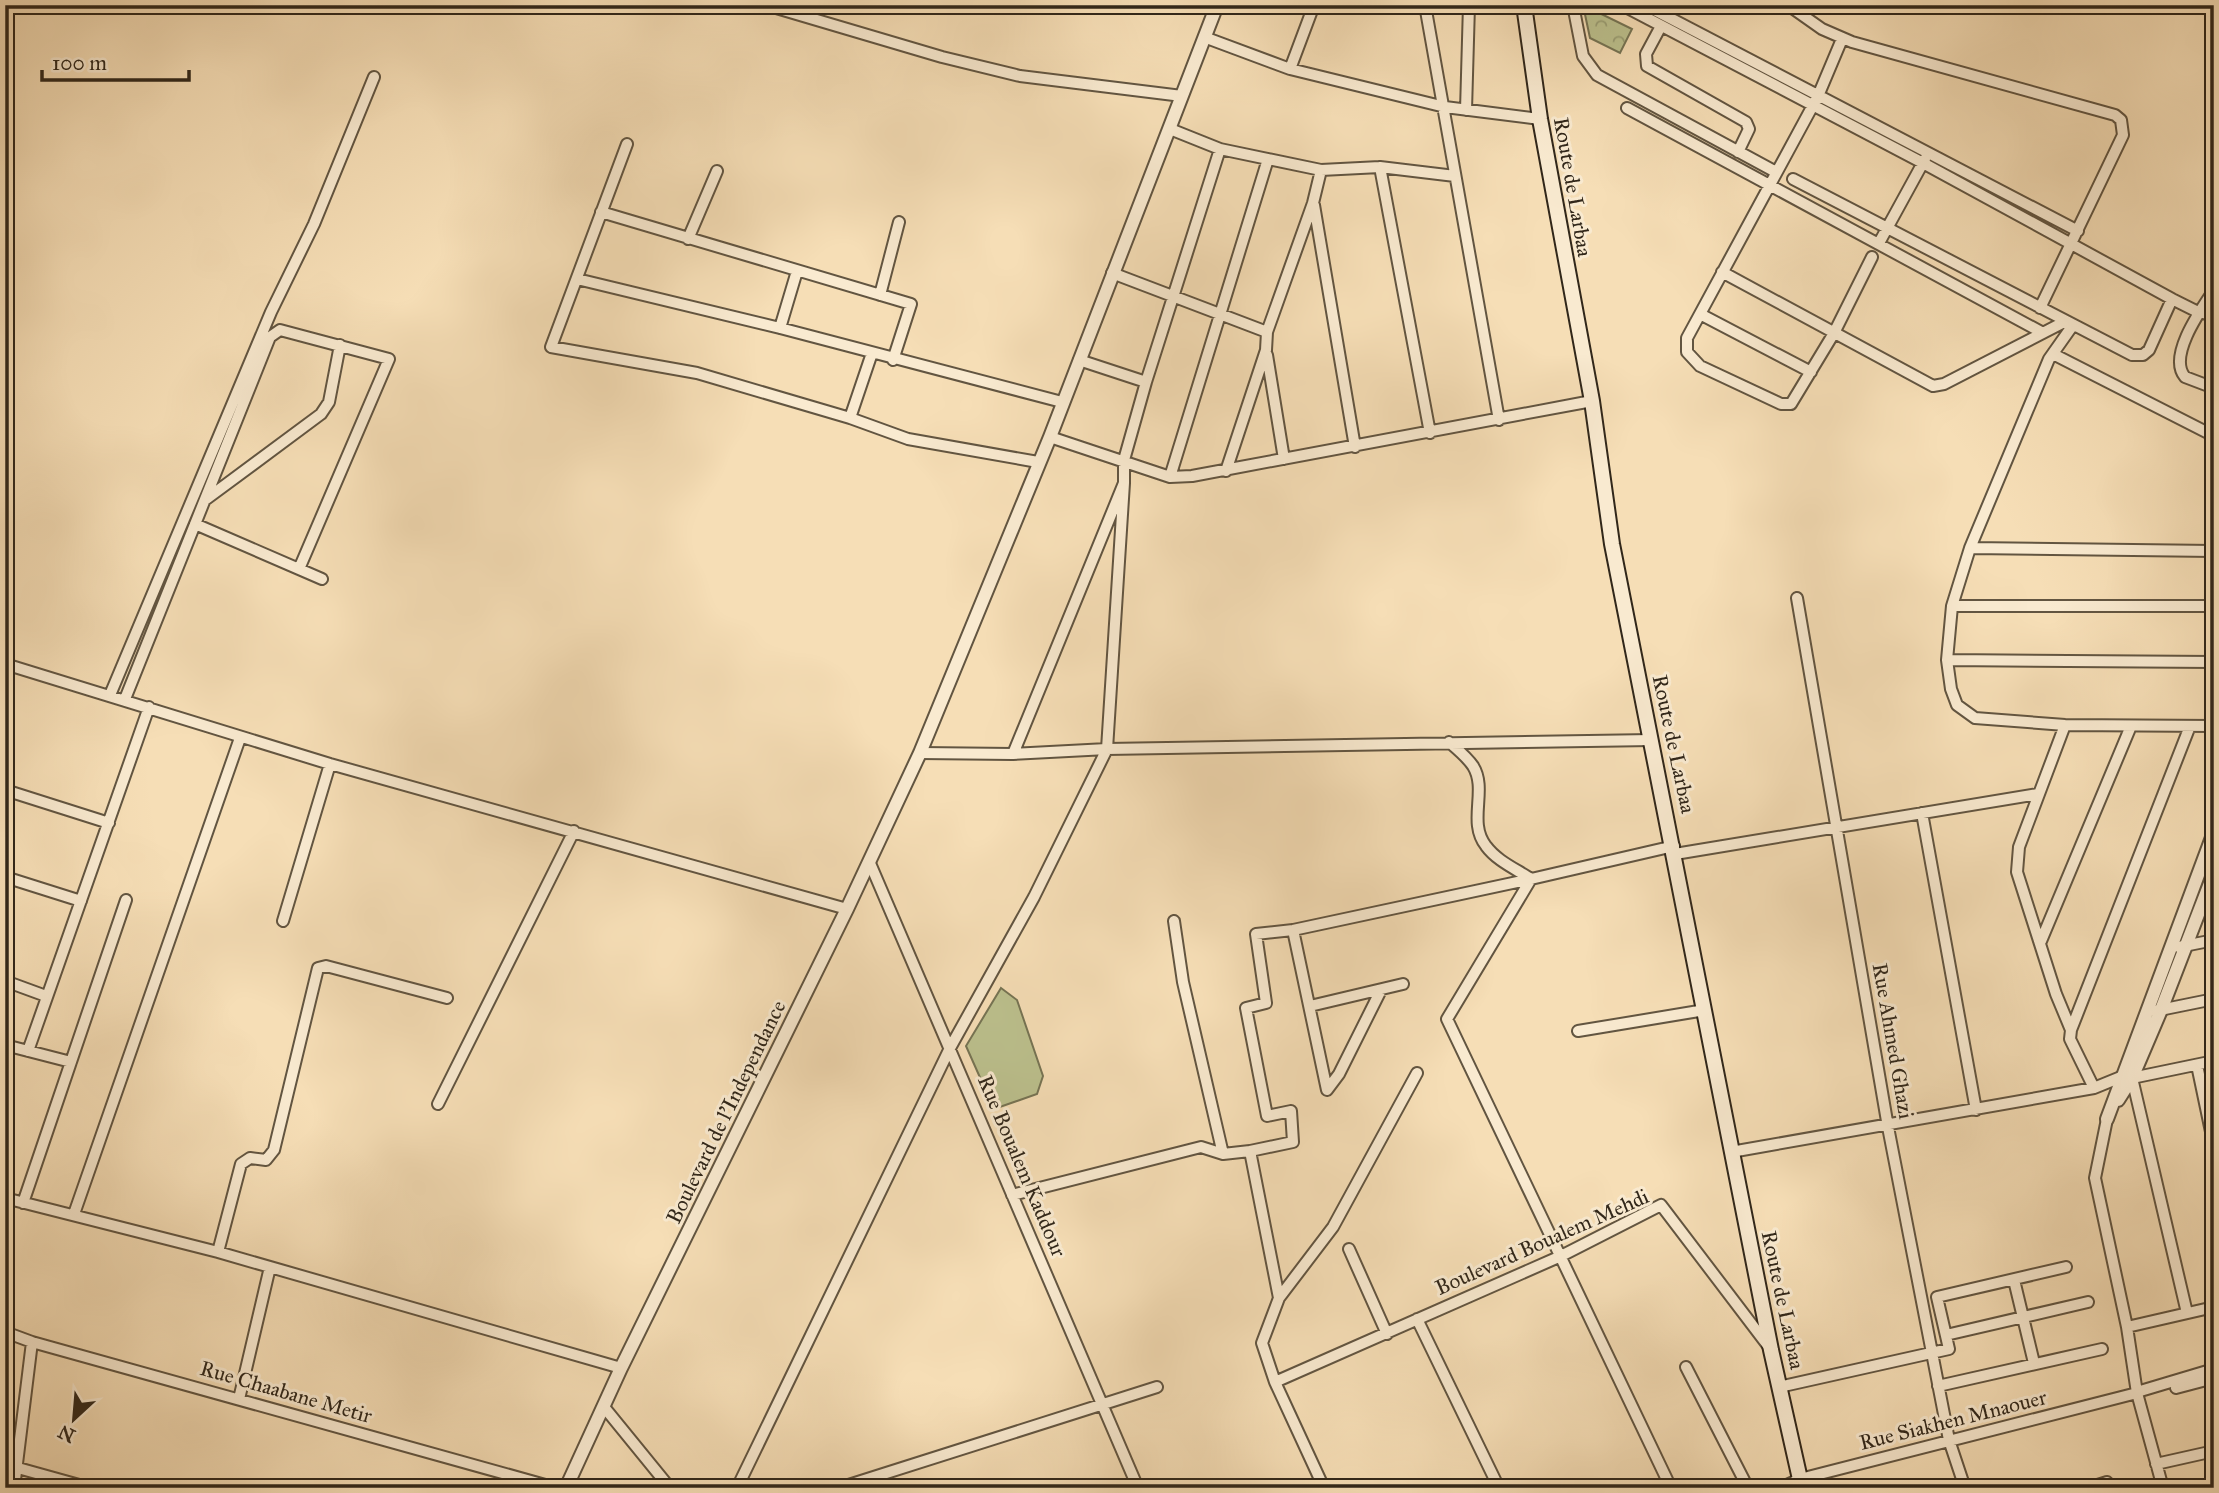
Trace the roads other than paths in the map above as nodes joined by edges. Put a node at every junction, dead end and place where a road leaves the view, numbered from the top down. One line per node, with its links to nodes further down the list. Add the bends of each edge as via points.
1 (766, 5): 17 (street, via 1020,76)
2 (1217, 5): 13 (street, Boulevard de l'Independance)
3 (1314, 5): 15 (street)
4 (1425, 5): 19 (street)
5 (1469, 5): 21 (street)
6 (1524, 5): 22 (main road, Route de Larbaa)
7 (1573, 5): 26 (street, via 1583,56 1597,75)
8 (1622, 5): 12 (street)
9 (1645, 5): 12 (street)
10 (1672, 5): 12 (street)
11 (1788, 5): 14 (street)
12 (1664, 21): 18 (street); 26 (street, via 1646,54 1647,66 1746,122 1749,130)
13 (1205, 37): 15 (street); 17 (street, Boulevard de l'Independance)
14 (1842, 39): 18 (street); 40 (street, via 2118,117 2124,131)
15 (1290, 69): 19 (street)
16 (374, 77): 99 (street)
17 (1182, 96): 23 (street, Boulevard de l'Independance)
18 (1815, 100): 27 (street); 32 (street)
19 (1444, 107): 21 (street); 33 (street)
20 (1627, 108): 35 (street)
21 (1466, 110): 22 (street)
22 (1540, 119): 72 (main road, Route de Larbaa)
23 (1170, 129): 25 (street); 47 (street, Boulevard de l'Independance)
24 (627, 144): 37 (street)
25 (1220, 149): 28 (street); 51 (street)
26 (1738, 152): 32 (street)
27 (1926, 158): 39 (street); 40 (street); 43 (street)
28 (1268, 159): 30 (street); 55 (street)
29 (1380, 167): 30 (street); 33 (street); 76 (street)
30 (1321, 170): 36 (street)
31 (717, 172): 41 (street)
32 (1776, 172): 35 (street)
33 (1455, 176): 75 (street)
34 (1793, 179): 39 (street)
35 (1769, 184): 42 (street); 46 (street)
36 (1313, 203): 60 (street); 79 (street)
37 (601, 212): 41 (street); 48 (street)
38 (900, 222): 49 (street)
39 (1888, 228): 42 (street); 53 (street)
40 (2078, 231): 43 (street)
41 (688, 239): 45 (street)
42 (1879, 243): 62 (street)
43 (2071, 244): 52 (street); 53 (street)
44 (1872, 257): 61 (street)
45 (797, 271): 49 (street); 59 (street)
46 (1722, 272): 56 (street); 61 (street)
47 (1112, 273): 51 (street); 68 (street, Boulevard de l'Independance)
48 (577, 279): 59 (street); 74 (street, via 551,347 696,373)
49 (880, 295): 67 (street, via 911,304)
50 (2212, 296): 54 (street)
51 (1172, 297): 55 (street); 70 (street)
52 (2172, 299): 54 (street); 58 (street, via 2149,350 2139,356)
53 (2040, 307): 58 (street)
54 (2198, 312): 57 (street); 71 (street, via 2187,334 2180,369 2185,377)
55 (1223, 314): 60 (street); 84 (street)
56 (1700, 314): 69 (street); 69 (street, via 1686,345 1694,361 1707,369 1786,406)
57 (2214, 315)
58 (2070, 323): 62 (street); 66 (street)
59 (780, 328): 65 (street)
60 (1267, 332): 64 (street)
61 (1833, 333): 62 (street, via 1937,386); 69 (street)
62 (2043, 333)
63 (340, 345): 86 (street, via 328,402 321,414); 86 (street, via 280,330 273,334); 90 (street, via 389,360)
64 (1266, 351): 80 (street); 83 (street)
65 (872, 354): 67 (street); 74 (street)
66 (2053, 354): 78 (street); 88 (street)
67 (893, 360): 73 (street)
68 (1079, 360): 70 (street); 73 (street, Boulevard de l'Independance)
69 (1811, 372)
70 (1146, 382): 81 (street)
71 (2214, 388)
72 (1592, 401): 75 (street); 107 (main road, Route de Larbaa, via 1612,544)
73 (1062, 402): 77 (street, Boulevard de l'Independance)
74 (850, 418): 82 (street, via 908,439)
75 (1499, 420): 76 (street)
76 (1430, 433): 79 (street)
77 (1050, 436): 81 (street); 82 (street, Boulevard de l'Independance)
78 (2214, 436)
79 (1355, 447): 80 (street)
80 (1284, 459): 83 (street)
81 (1124, 460): 84 (street); 85 (street)
82 (1038, 462): 110 (street, Boulevard de l'Independance)
83 (1226, 471): 84 (street)
84 (1170, 477)
85 (1124, 484): 109 (street); 111 (street)
86 (205, 500): 87 (street)
87 (195, 524): 90 (street); 100 (street)
88 (1970, 548): 89 (street); 93 (street)
89 (2214, 551)
90 (299, 569): 91 (street)
91 (322, 579)
92 (1797, 598): 117 (street, Rue Ahmed Ghazi)
93 (1952, 606): 94 (street); 95 (street)
94 (2214, 606)
95 (1947, 660): 96 (street); 102 (street, via 1957,705 1975,718)
96 (2214, 662)
97 (8, 665): 98 (street); 99 (street)
98 (5, 678)
99 (110, 695): 100 (street)
100 (125, 699): 101 (street)
101 (149, 707): 106 (street); 116 (street)
102 (2065, 725): 103 (street); 114 (street)
103 (2130, 726): 104 (street); 133 (street)
104 (2190, 726): 105 (street); 146 (street)
105 (2214, 726)
106 (240, 738): 112 (street); 168 (street)
107 (1652, 740): 108 (street); 120 (main road, Route de Larbaa)
108 (1449, 742): 109 (street); 123 (street, via 1477,775 1478,830 1485,845 1498,859)
109 (1107, 749): 111 (street); 149 (street, via 1034,897)
110 (920, 753): 111 (street); 121 (street, Boulevard de l'Independance)
111 (1013, 754)
112 (330, 764): 118 (street); 129 (street)
113 (5, 790): 116 (street)
114 (2038, 794): 115 (street); 133 (street, via 2019,847 2017,872)
115 (1922, 813): 117 (street); 158 (street)
116 (109, 822): 127 (street)
117 (1837, 825): 120 (street); 160 (street, Rue Ahmed Ghazi)
118 (574, 831): 128 (street); 157 (street)
119 (2214, 832): 125 (street)
120 (1675, 850): 123 (street); 143 (main road, Route de Larbaa)
121 (869, 860): 128 (street, Boulevard de l'Independance); 149 (street, Rue Boualem Kaddour)
122 (5, 877): 127 (street)
123 (1531, 879): 131 (street); 171 (street, via 1447,1019)
124 (2212, 879): 125 (street); 134 (street)
125 (2194, 884): 135 (street)
126 (126, 900): 152 (street)
127 (80, 901): 139 (street)
128 (847, 909): 191 (street, Boulevard de l'Independance)
129 (283, 920)
130 (1174, 921): 164 (street, via 1183,982)
131 (1293, 930): 142 (street); 162 (street, via 1256,934 1266,1003 1246,1008 1267,1116 1291,1111 1293,1142)
132 (2214, 940): 134 (street)
133 (2041, 941): 146 (street)
134 (2185, 946): 135 (street); 144 (street)
135 (2171, 948): 145 (street)
136 (5, 981): 139 (street)
137 (1403, 984): 138 (street)
138 (1381, 990): 142 (street); 142 (street, via 1327,1090)
139 (47, 996): 150 (street)
140 (447, 998): 170 (street, via 326,966 318,968 274,1150 266,1160 250,1158 241,1164)
141 (2214, 999): 144 (street)
142 (1310, 1006)
143 (1705, 1010): 147 (street); 163 (main road, Route de Larbaa)
144 (2161, 1010): 145 (street); 155 (street)
145 (2145, 1013): 155 (street)
146 (2071, 1030): 156 (street, via 2070,1040)
147 (1578, 1031)
148 (5, 1045): 150 (street)
149 (950, 1048): 165 (street, Rue Boualem Kaddour); 213 (street)
150 (28, 1051): 152 (street)
151 (2214, 1061): 153 (street)
152 (71, 1062): 167 (street)
153 (2197, 1065): 155 (street); 161 (street)
154 (1417, 1073): 175 (street, via 1333,1227)
155 (2126, 1077): 156 (street); 159 (street); 178 (street)
156 (2094, 1088): 158 (street)
157 (438, 1104)
158 (1976, 1110): 160 (street)
159 (2107, 1119): 181 (street, via 2095,1178)
160 (1888, 1127): 163 (street); 188 (street, Rue Ahmed Ghazi)
161 (2214, 1146)
162 (1250, 1152): 164 (street); 175 (street)
163 (1731, 1152): 187 (main road, Route de Larbaa)
164 (1223, 1154): 165 (street, via 1201,1147)
165 (1012, 1195): 200 (street, Rue Boualem Kaddour)
166 (5, 1198): 167 (street)
167 (23, 1203): 168 (street)
168 (74, 1214): 170 (street)
169 (1349, 1249): 183 (street)
170 (218, 1252): 172 (street)
171 (1562, 1256): 180 (street, Boulevard Boualem Mehdi); 187 (street, Boulevard Boualem Mehdi, via 1661,1205); 218 (street)
172 (270, 1267): 191 (street); 199 (street)
173 (2066, 1267): 174 (street)
174 (2014, 1280): 179 (street); 184 (street, via 1937,1297)
175 (1279, 1298): 194 (street, via 1262,1343)
176 (2088, 1302): 179 (street)
177 (2214, 1307): 178 (street)
178 (2187, 1313): 181 (street)
179 (2024, 1317): 184 (street); 189 (street)
180 (1417, 1319): 183 (street, Boulevard Boualem Mehdi); 217 (street)
181 (2127, 1326): 198 (street)
182 (5, 1332): 185 (street, Rue Chaabane Metir)
183 (1387, 1334): 194 (street, Boulevard Boualem Mehdi)
184 (1946, 1335): 188 (street, via 1949,1349)
185 (32, 1342): 199 (street, Rue Chaabane Metir); 205 (street)
186 (2102, 1349): 189 (street)
187 (1771, 1350): 197 (main road, Route de Larbaa)
188 (1933, 1353): 195 (street, Rue Ahmed Ghazi); 197 (street)
189 (2034, 1363): 195 (street)
190 (1686, 1367): 219 (street)
191 (621, 1368): 201 (street, Boulevard de l'Independance)
192 (2214, 1369): 198 (street)
193 (2214, 1378): 198 (street)
194 (1275, 1382): 216 (street)
195 (1938, 1385): 202 (street, Rue Ahmed Ghazi)
196 (1157, 1387): 200 (street)
197 (1779, 1387): 207 (main road, Route de Larbaa)
198 (2138, 1394): 202 (street, Rue Siakhen Mnaouer); 204 (street)
199 (239, 1399): 210 (street, Rue Chaabane Metir)
200 (1103, 1402): 214 (street); 215 (street, Rue Boualem Kaddour)
201 (604, 1407): 211 (street, Boulevard de l'Independance); 212 (street)
202 (1949, 1440): 207 (street, Rue Siakhen Mnaouer); 221 (street, Rue Ahmed Ghazi)
203 (2214, 1451): 204 (street)
204 (2156, 1464): 223 (street)
205 (18, 1468): 208 (street); 209 (street)
206 (2107, 1482): 222 (street)
207 (1801, 1484): 220 (street, Rue Siakhen Mnaouer)
208 (14, 1488)
209 (90, 1488)
210 (556, 1488)
211 (566, 1488)
212 (670, 1488)
213 (737, 1488)
214 (839, 1488)
215 (1138, 1488)
216 (1324, 1488)
217 (1499, 1488)
218 (1671, 1488)
219 (1748, 1488)
220 (1780, 1488)
221 (1965, 1488)
222 (2088, 1488)
223 (2163, 1488)

